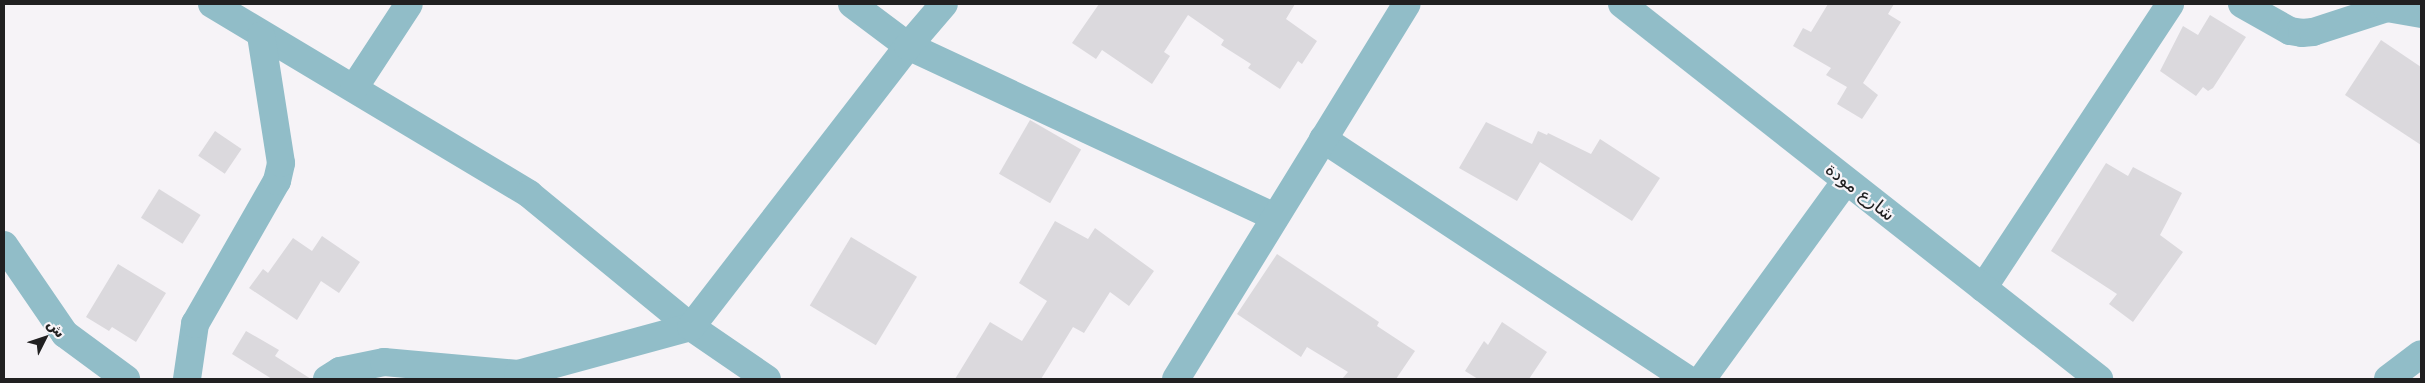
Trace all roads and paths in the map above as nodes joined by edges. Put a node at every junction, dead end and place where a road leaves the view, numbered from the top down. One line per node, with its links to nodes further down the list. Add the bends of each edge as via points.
1 (212, 4): 10 (street)
2 (409, 4): 12 (street)
3 (852, 4): 11 (street)
4 (944, 4): 11 (street)
5 (1407, 4): 13 (street)
6 (1622, 4): 14 (street, شارع مودة)
7 (2170, 4): 17 (street)
8 (2242, 4): 9 (street, via 2290,31 2302,33 2387,8)
9 (2421, 14)
10 (261, 36): 12 (street); 22 (street, via 280,163 277,181 195,324)
11 (908, 46): 15 (street); 18 (street)
12 (354, 88): 18 (street, via 529,194)
13 (1323, 139): 15 (street); 26 (street)
14 (1846, 181): 17 (street, شارع مودة); 27 (street)
15 (1275, 217): 25 (street)
16 (4, 245): 21 (street, via 52,320 65,334)
17 (1983, 288): 28 (street, شارع مودة)
18 (691, 327): 20 (street); 24 (street)
19 (2421, 354): 29 (street)
20 (519, 377): 23 (street, via 384,362 340,371)
21 (126, 379)
22 (187, 379)
23 (327, 379)
24 (767, 379)
25 (1176, 379)
26 (1687, 379)
27 (1702, 379)
28 (2099, 379)
29 (2388, 379)

